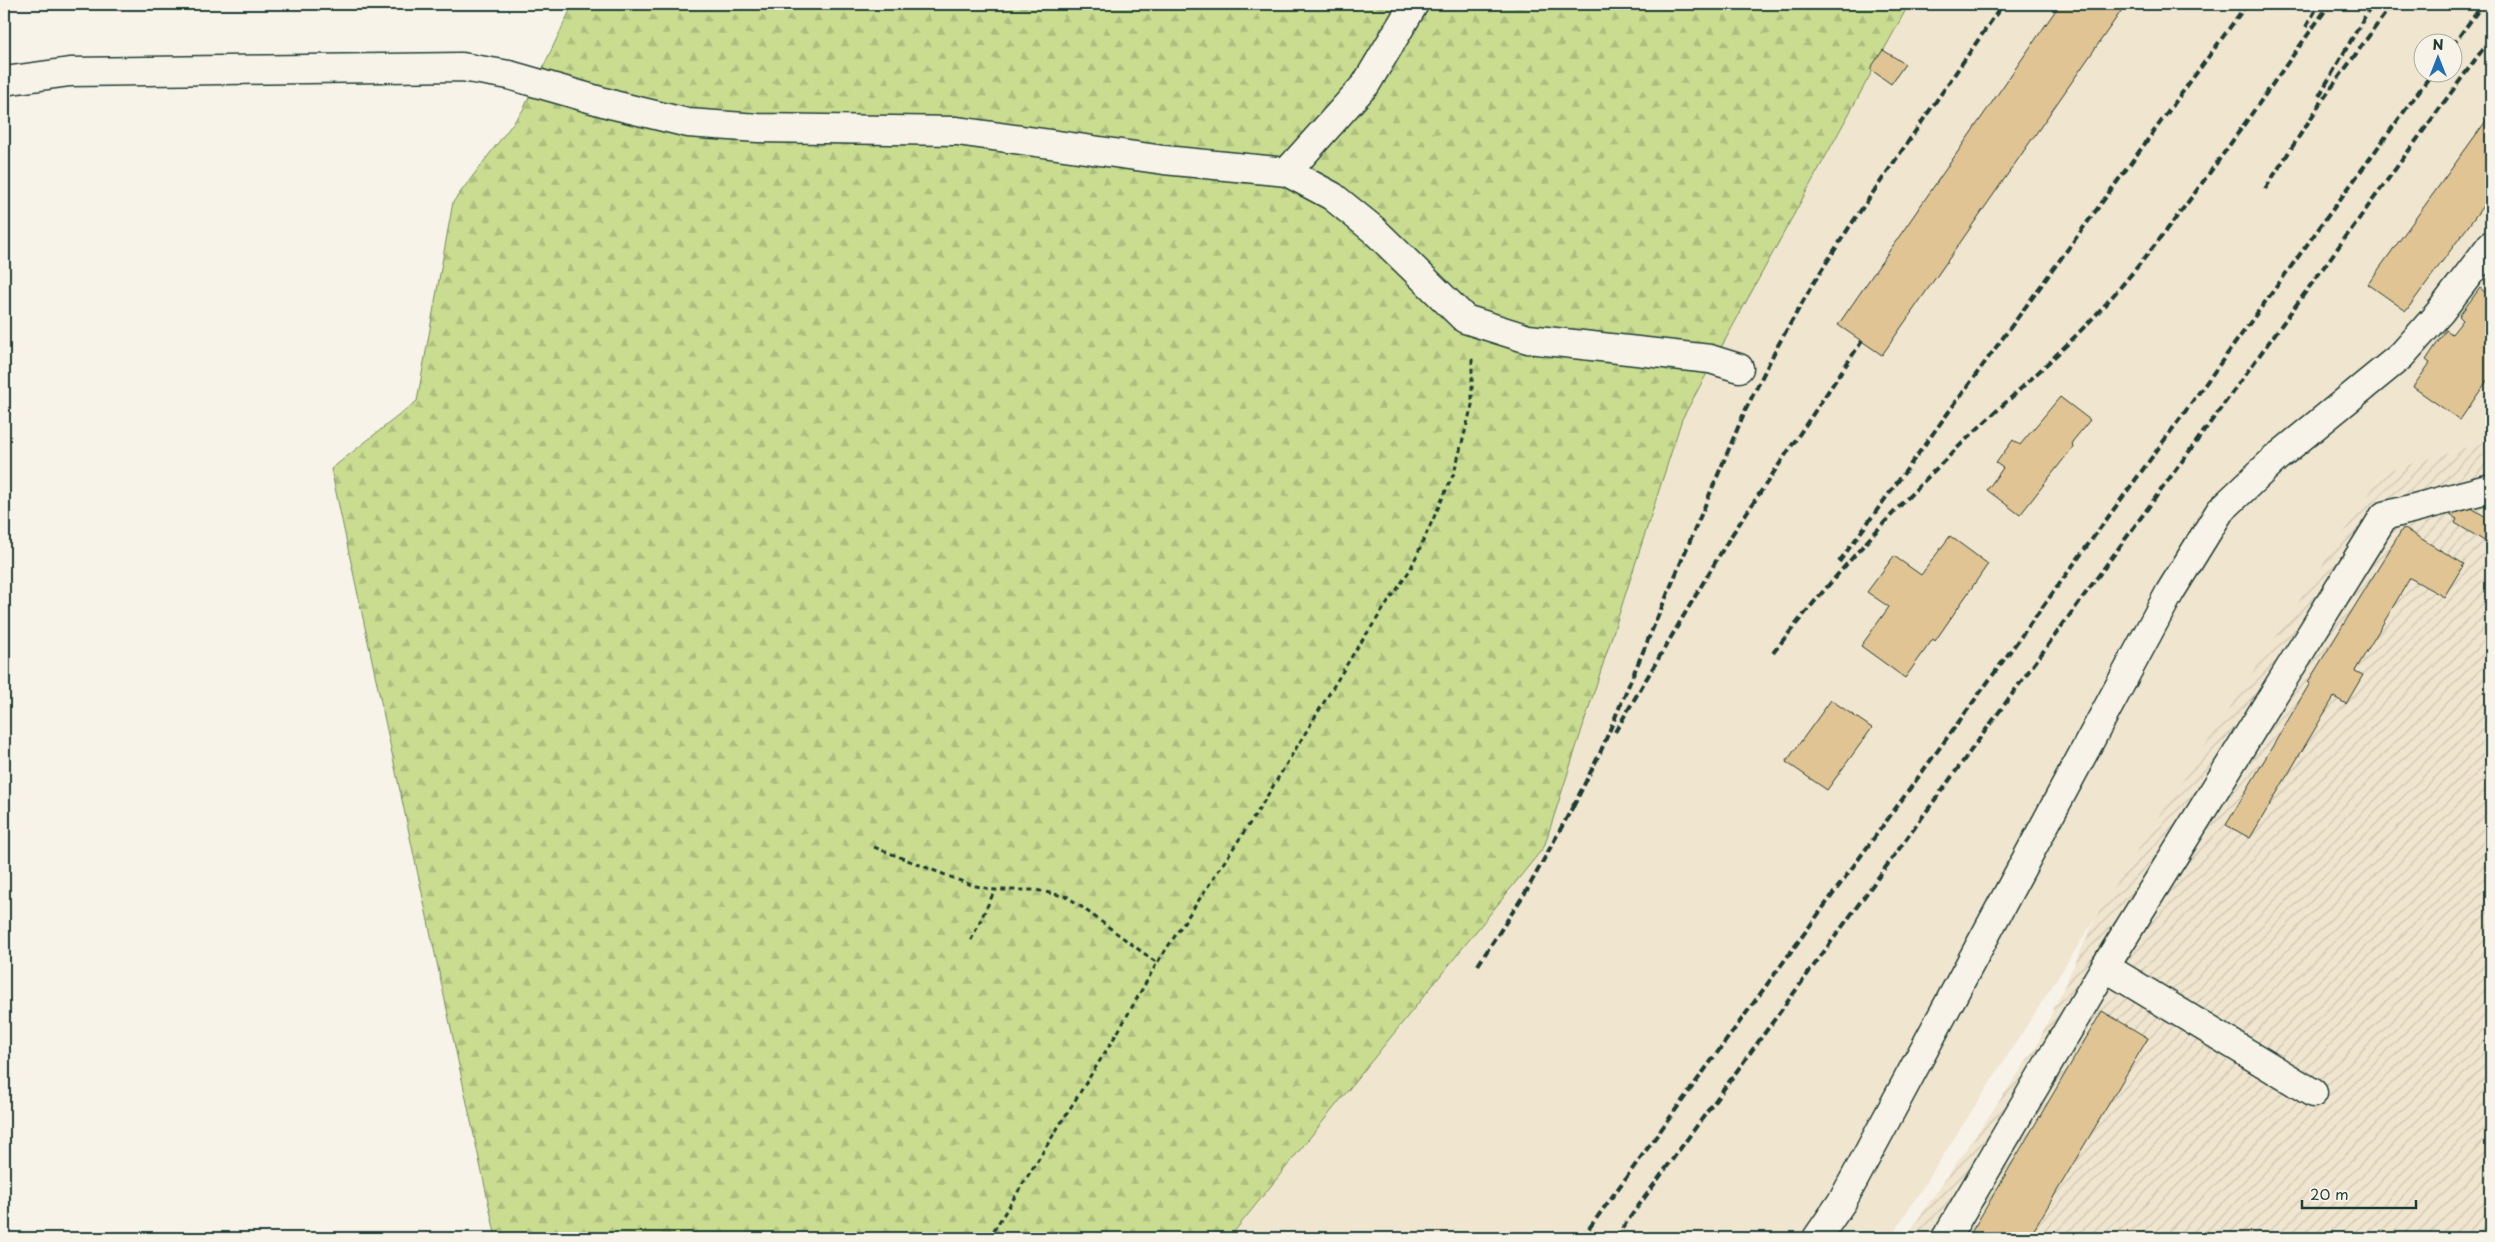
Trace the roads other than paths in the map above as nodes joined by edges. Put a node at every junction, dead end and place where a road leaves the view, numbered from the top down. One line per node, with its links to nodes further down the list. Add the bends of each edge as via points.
1 (1414, 4): 3 (lane, via 1366,84)
2 (4, 81): 3 (lane, via 70,72 462,67 509,75 688,123 758,128 957,131 1164,160)
3 (1287, 172): 5 (lane, via 1332,196 1374,230 1465,319 1528,339 1710,359)
4 (2491, 245): 9 (lane, via 2440,312 2401,356 2276,458 2220,511 2166,600 1843,1200)
5 (1739, 368)
6 (2491, 488): 7 (lane, via 2384,516)
7 (2105, 967): 8 (lane); 10 (lane)
8 (2313, 1093)
9 (1817, 1238)
10 (1946, 1238)

